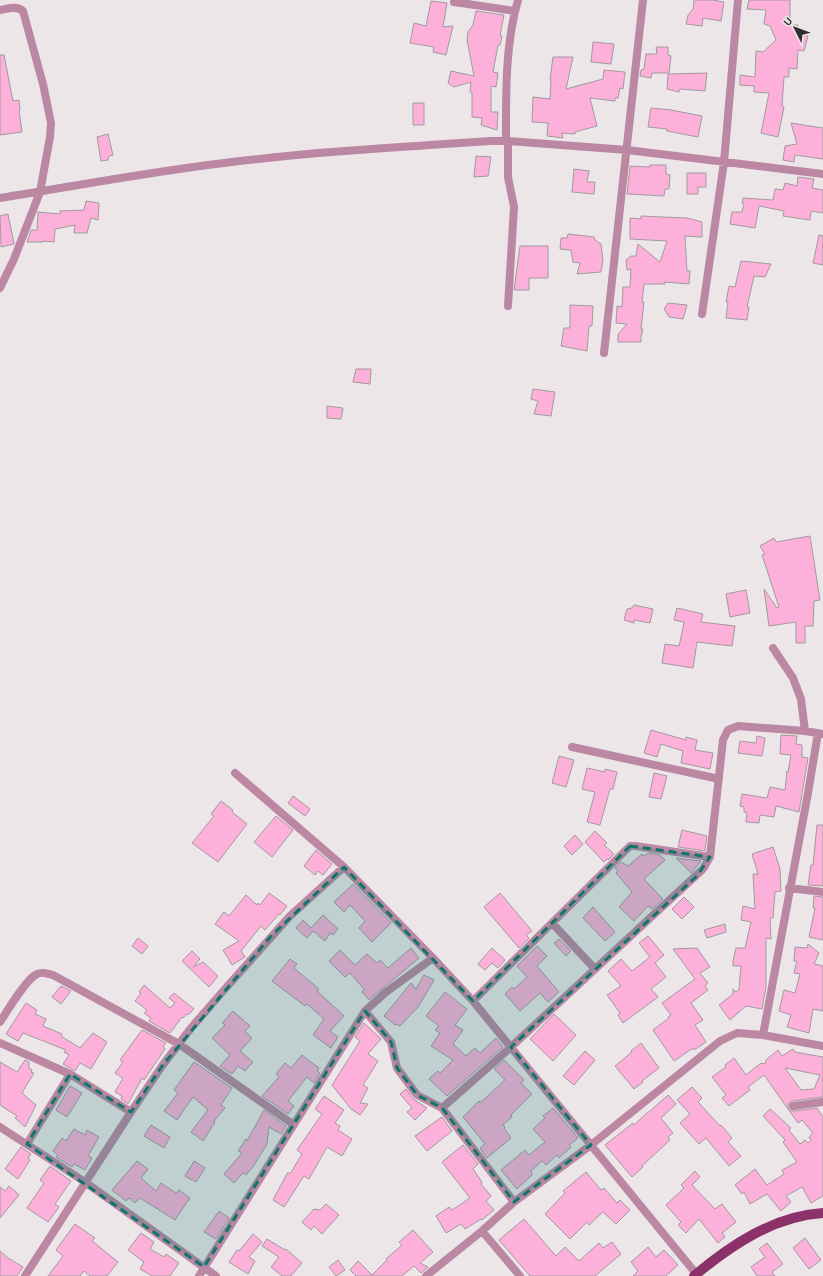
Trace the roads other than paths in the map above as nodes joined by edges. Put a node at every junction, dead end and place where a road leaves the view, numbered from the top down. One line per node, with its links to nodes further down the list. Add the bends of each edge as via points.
1 (518, 0): 6 (street)
2 (643, 0): 8 (street)
3 (738, 0): 9 (street)
4 (454, 2): 6 (street)
5 (0, 10): 11 (street, via 20,8 23,11 43,84 51,123)
6 (515, 11): 7 (street, via 507,73)
7 (507, 141): 8 (street); 11 (street, via 315,153 232,162); 14 (street, via 508,177 514,207)
8 (627, 150): 9 (street); 16 (street)
9 (724, 162): 10 (street); 15 (street)
10 (823, 174)
11 (40, 192): 12 (street); 13 (street)
12 (0, 198)
13 (0, 288)
14 (508, 306)
15 (702, 314)
16 (604, 353)
17 (773, 648): 18 (street, via 793,678 801,699)
18 (805, 731): 19 (street); 22 (street, via 732,727 723,740)
19 (820, 734): 25 (street)
20 (572, 747): 22 (street)
21 (235, 773): 24 (street)
22 (719, 779): 23 (street)
23 (710, 857): 27 (street, via 630,846); 29 (street, via 703,870)
24 (344, 867): 28 (street); 35 (street, via 271,936)
25 (790, 888): 26 (street); 33 (street)
26 (823, 892)
27 (552, 923): 29 (street); 30 (street)
28 (433, 958): 30 (street); 31 (street, via 386,992)
29 (594, 969): 37 (street)
30 (473, 1001): 37 (street)
31 (365, 1012): 41 (street, via 391,1042 397,1068 417,1095); 43 (street)
32 (0, 1022): 35 (street, via 31,978 38,973 46,973)
33 (763, 1035): 36 (street); 46 (street, via 737,1033 720,1041)
34 (0, 1043): 38 (street)
35 (179, 1044): 42 (street); 43 (street)
36 (823, 1046)
37 (511, 1047): 41 (street); 46 (street)
38 (70, 1074): 42 (street); 45 (street)
39 (823, 1102): 40 (street)
40 (793, 1106)
41 (442, 1108): 48 (street)
42 (131, 1112): 47 (street)
43 (294, 1125): 51 (street)
44 (0, 1127): 45 (street)
45 (27, 1144): 47 (street)
46 (591, 1145): 48 (street); 52 (street)
47 (85, 1182): 51 (street); 53 (street)
48 (514, 1202): 50 (street)
49 (823, 1212): 52 (main road, via 782,1221 753,1234)
50 (482, 1231): 56 (street); 57 (street)
51 (204, 1267): 54 (street); 55 (street)
52 (696, 1275)
53 (25, 1276)
54 (199, 1276)
55 (216, 1276)
56 (426, 1276)
57 (520, 1276)

